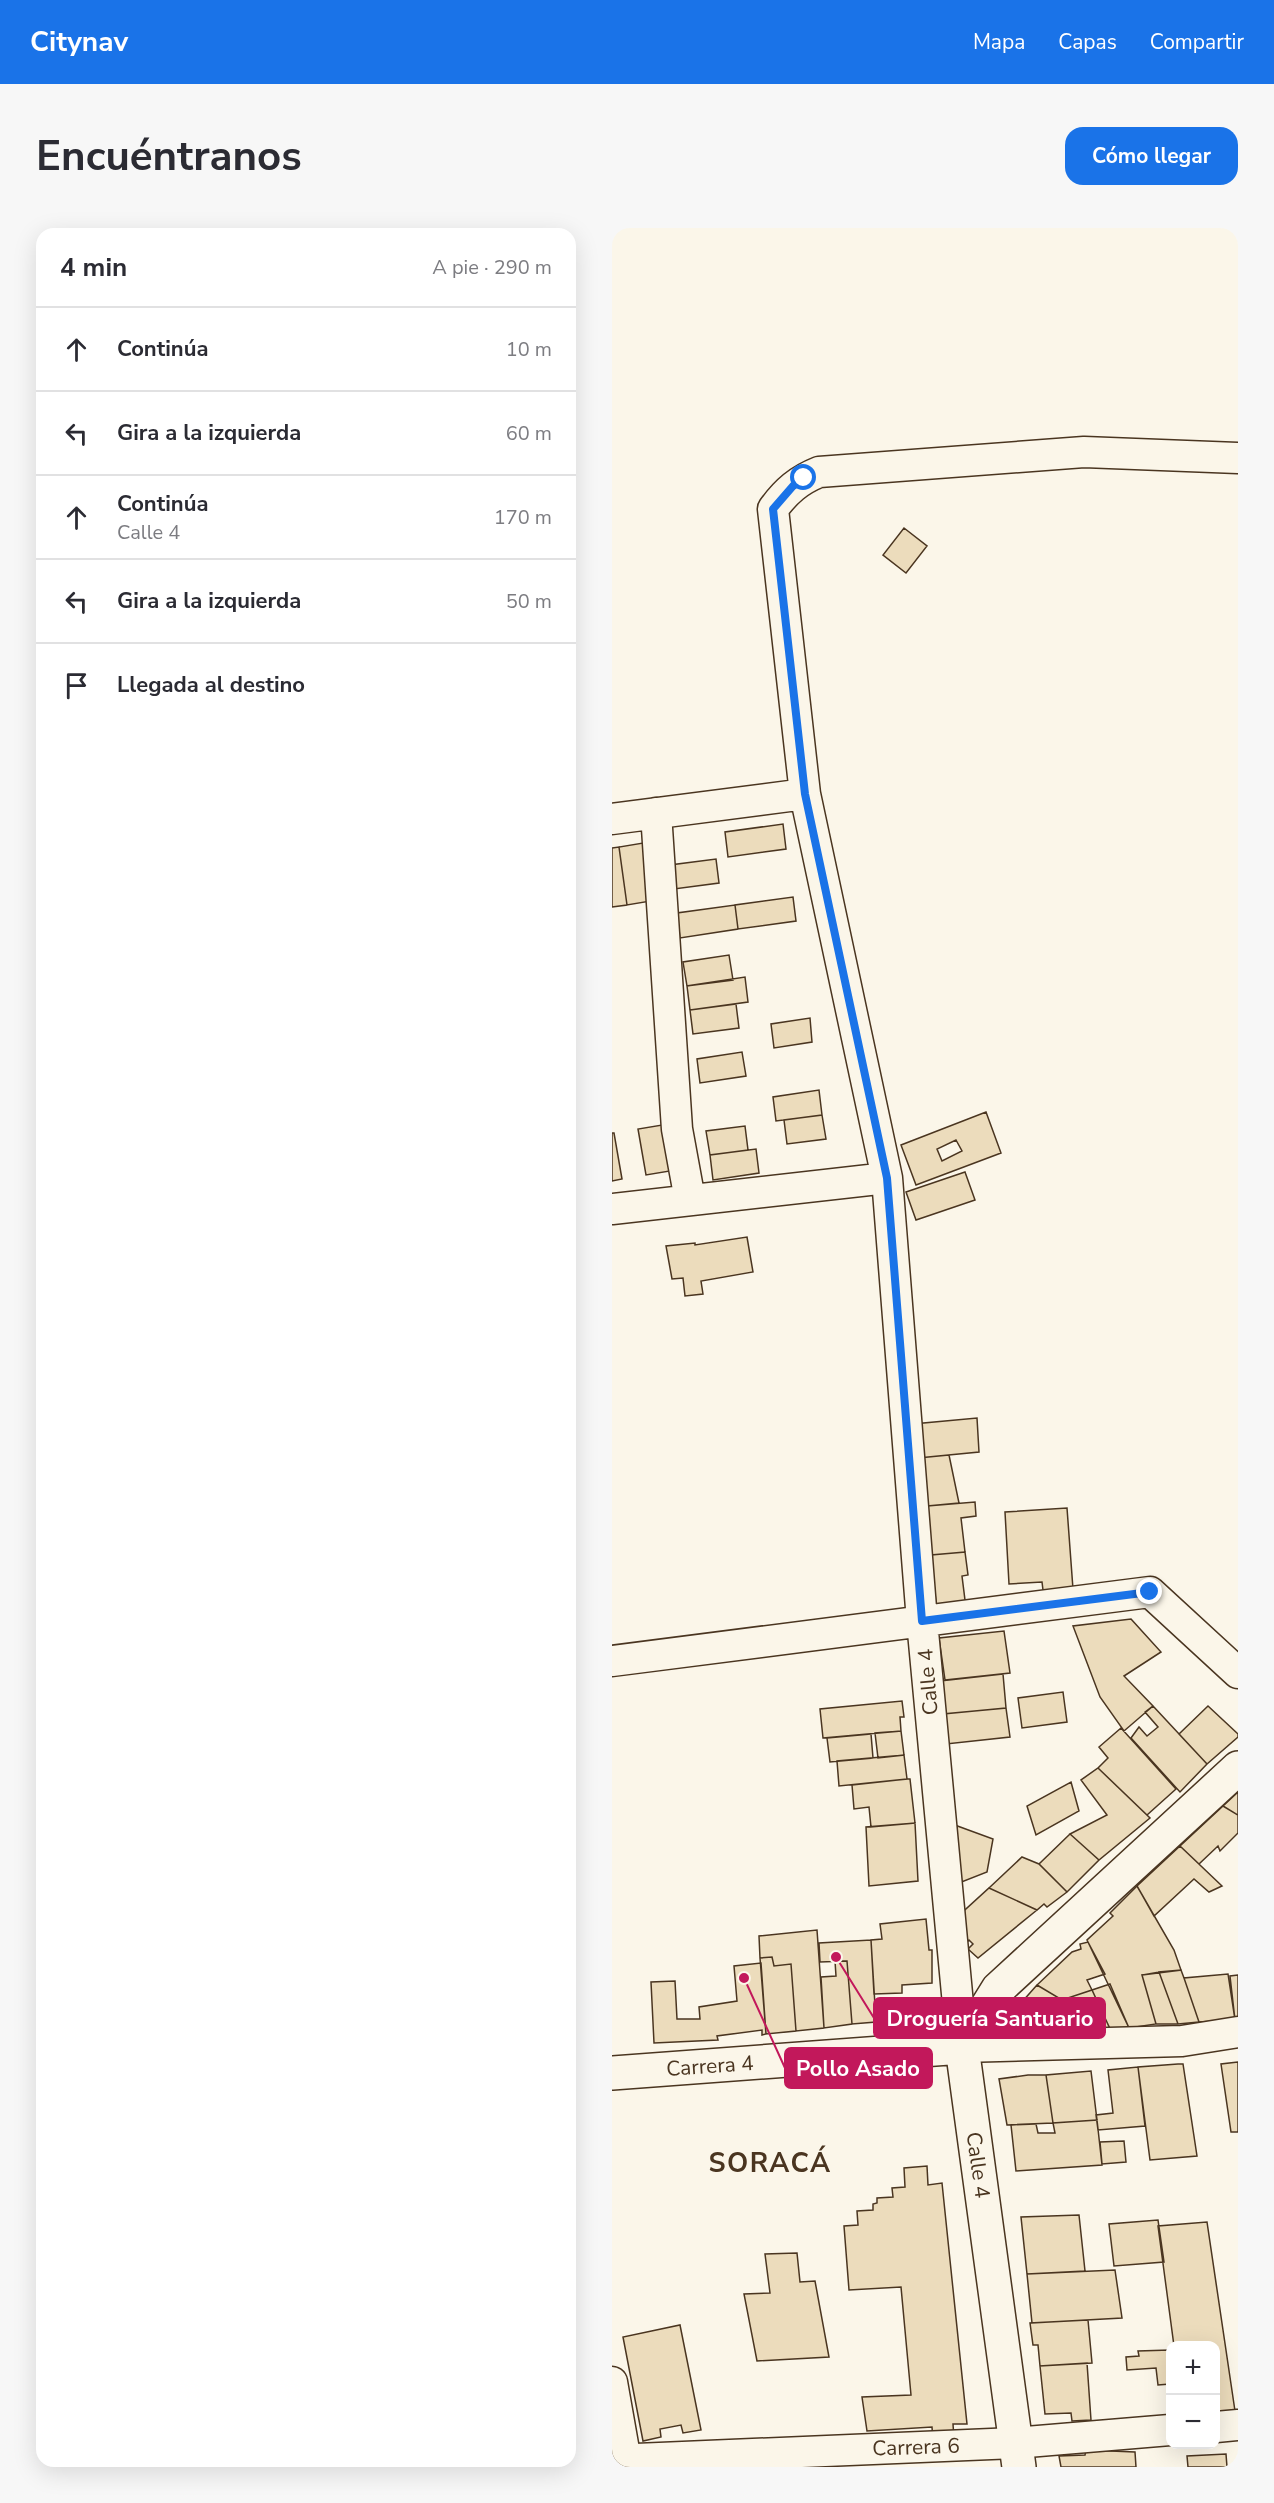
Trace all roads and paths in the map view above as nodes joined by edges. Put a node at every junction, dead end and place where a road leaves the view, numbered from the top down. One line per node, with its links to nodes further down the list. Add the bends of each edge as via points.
1 (1238, 458): 2 (street, Calle 4, via 1083,452 819,472 793,486 773,509)
2 (805, 794): 3 (street); 5 (street, Calle 4)
3 (656, 813): 4 (street); 6 (street, via 678,1129)
4 (612, 819)
5 (887, 1178): 6 (street); 8 (street, Calle 4)
6 (690, 1200): 7 (street)
7 (612, 1209)
8 (922, 1621): 9 (street); 10 (street, via 1150,1592); 13 (street, Calle 4)
9 (612, 1661)
10 (1238, 1672)
11 (1238, 1768): 13 (main road, via 998,1989)
12 (1238, 2032): 13 (street, Carrera 4, via 1182,2041)
13 (962, 2047): 14 (main road, Carrera 4); 19 (main road, Calle 4)
14 (612, 2073)
15 (612, 2382): 20 (street)
16 (1238, 2425): 17 (street)
17 (1220, 2427)
18 (1166, 2431): 19 (street, Carrera 6)
19 (1017, 2455): 20 (street, Carrera 6)
20 (621, 2462)

